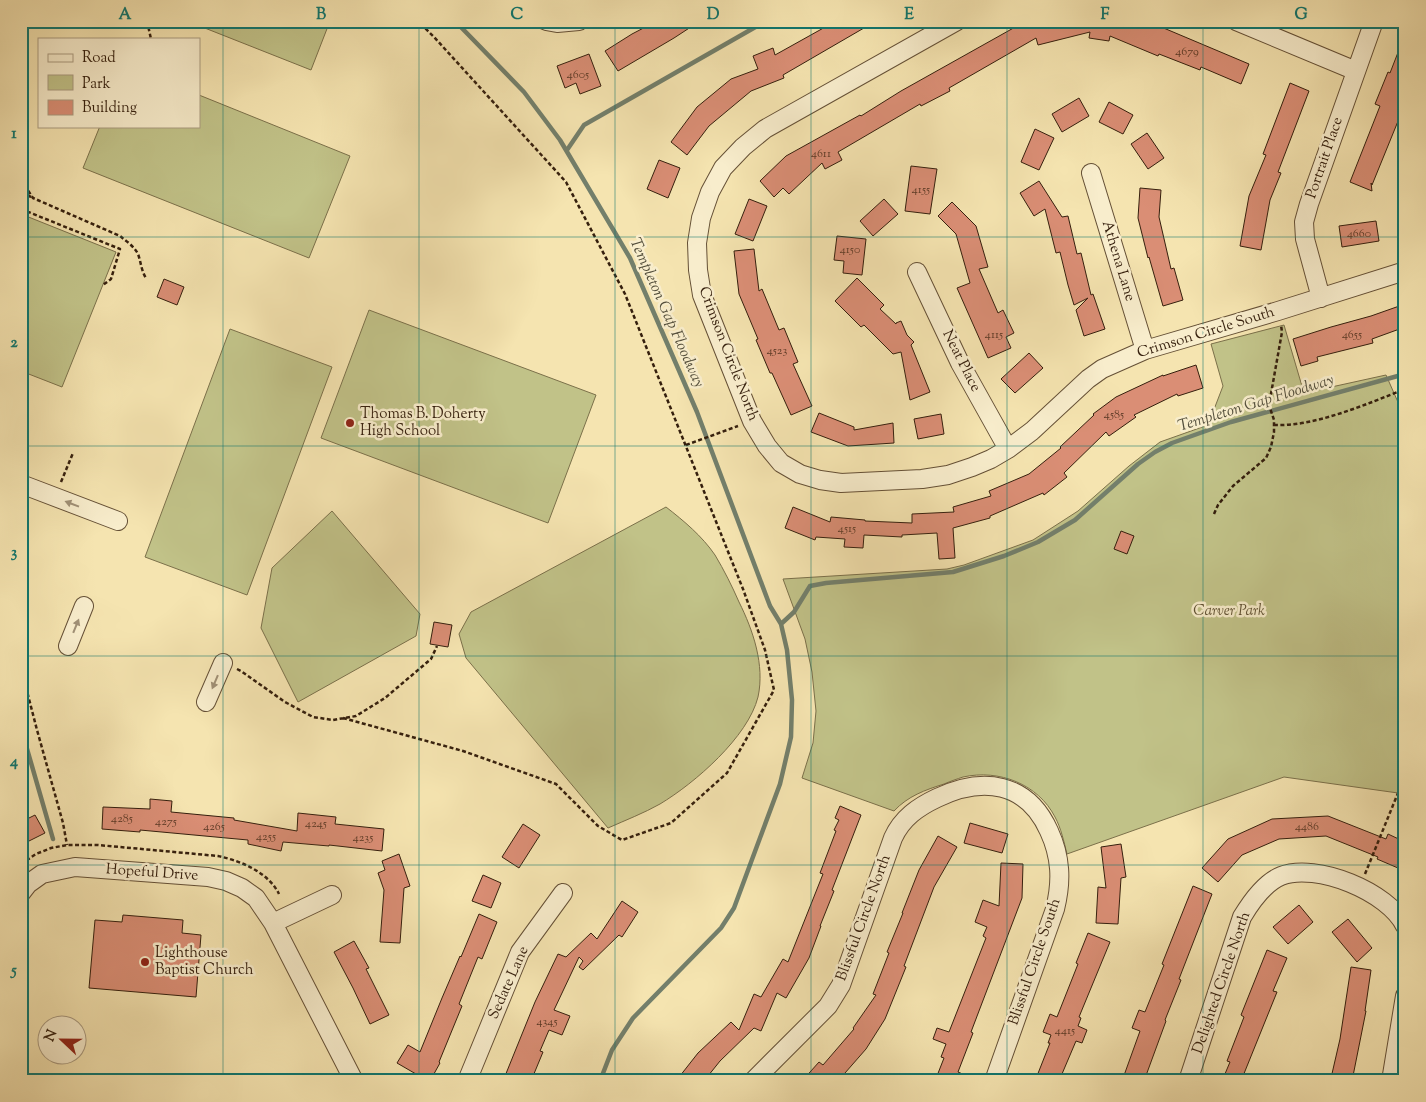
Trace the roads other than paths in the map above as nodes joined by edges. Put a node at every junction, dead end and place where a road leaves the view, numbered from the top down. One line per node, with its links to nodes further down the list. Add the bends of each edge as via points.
1 (546, 21): 2 (street)
2 (579, 21)
3 (957, 21): 13 (street, Crimson Circle North, via 765,129 742,146 723,168 710,192 697,243 702,295 752,421 781,463 800,474 841,484)
4 (1236, 21): 6 (street)
5 (1374, 21): 6 (street, Portrait Place)
6 (1356, 71): 10 (street, Portrait Place, via 1304,222 1305,239)
7 (1091, 173): 11 (street, Athena Lane)
8 (1405, 271): 10 (street, Crimson Circle South)
9 (917, 272): 12 (street, Neat Place, via 960,362)
10 (1321, 298): 11 (street, Crimson Circle South)
11 (1144, 350): 12 (street, Crimson Circle South, via 1088,379)
12 (1008, 449): 13 (street, Crimson Circle South, via 985,462)
13 (948, 475)
14 (21, 484): 15 (street, one-way to 14)
15 (118, 521)
16 (84, 606): 17 (street, one-way to 16)
17 (68, 646)
18 (222, 663): 19 (street, one-way to 19)
19 (206, 702)
20 (990, 786): 29 (street, Blissful Circle North, via 973,786 948,793 924,804 902,822 893,838 841,985 828,1006); 30 (street, Blissful Circle South, via 1017,793 1036,808 1052,839 1060,875 1055,909)
21 (21, 893): 24 (street, Hopeful Drive, via 42,874 75,867 208,876 242,888 256,898)
22 (563, 893): 28 (street, Sedate Lane, via 520,952)
23 (332, 895): 24 (street)
24 (273, 923): 27 (street, Hopeful Drive)
25 (1405, 926): 31 (street, Delighted Circle North, via 1389,906 1353,884 1315,873 1297,872 1280,876 1263,888 1242,917)
26 (1405, 996): 32 (street)
27 (354, 1081)
28 (467, 1081)
29 (753, 1081)
30 (994, 1081)
31 (1188, 1081)
32 (1391, 1081)

